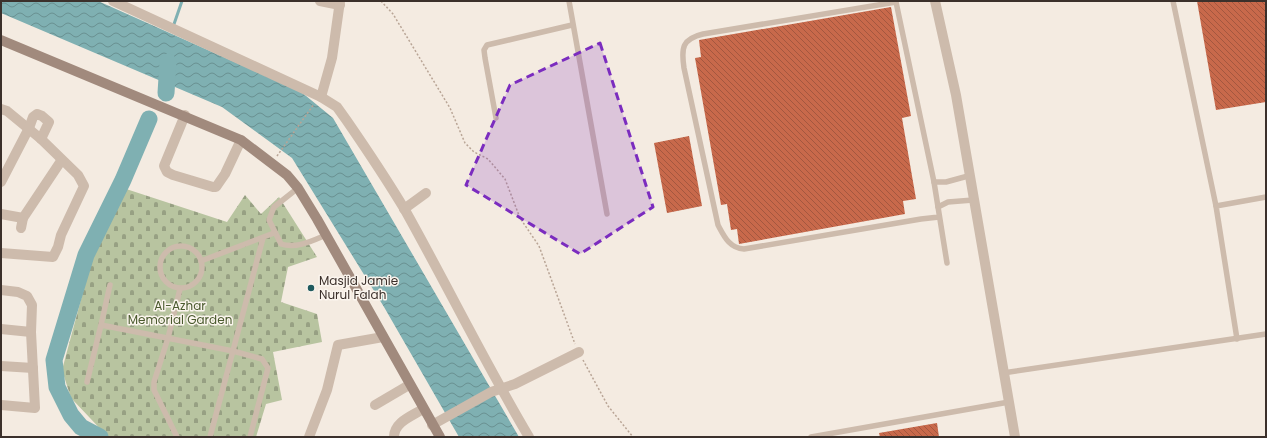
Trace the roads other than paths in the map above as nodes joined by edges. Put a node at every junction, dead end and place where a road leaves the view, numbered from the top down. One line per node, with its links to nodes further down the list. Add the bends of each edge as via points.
1 (113, 1): 10 (street)
2 (320, 1): 7 (street)
3 (569, 1): 8 (lane)
4 (935, 1): 18 (street, via 956,95)
5 (1173, 1): 25 (lane)
6 (898, 2): 20 (lane); 30 (lane, via 696,36 683,48 684,68 718,225 727,241 738,249)
7 (340, 3): 10 (street, via 332,58)
8 (572, 25): 13 (lane, via 486,45 485,58); 29 (lane)
9 (1, 40): 12 (street)
10 (321, 97): 27 (street, via 337,107 348,121)
11 (1, 109): 14 (street)
12 (185, 115): 16 (street); 16 (street, via 164,166 167,172 216,187)
13 (496, 118)
14 (29, 128): 15 (street); 15 (street, via 34,115 46,118 48,126); 19 (street)
15 (41, 139): 17 (street)
16 (242, 140): 21 (street, via 288,175)
17 (61, 160): 31 (street); 36 (street, via 78,175 84,186 61,235 56,255 51,258)
18 (968, 176): 20 (lane, via 946,182); 24 (street)
19 (1, 182)
20 (934, 182): 26 (lane)
21 (298, 188): 33 (lane, via 274,207 269,220); 34 (street)
22 (426, 193): 27 (street)
23 (1266, 197): 25 (lane)
24 (973, 200): 26 (lane, via 948,202); 53 (street)
25 (1216, 206): 48 (lane)
26 (938, 207): 30 (lane)
27 (404, 209): 56 (street, via 484,355)
28 (1, 214): 31 (street)
29 (607, 214)
30 (939, 217): 38 (lane)
31 (23, 218): 32 (street)
32 (21, 228)
33 (274, 233): 34 (lane, via 281,244 286,246 303,244); 35 (lane)
34 (326, 235): 46 (street)
35 (263, 238): 37 (lane); 49 (lane)
36 (1, 253)
37 (201, 261): 40 (lane, via 201,274 198,280 187,288); 40 (lane, via 192,249 184,246 169,249 163,254 160,261 161,276 166,283)
38 (947, 263)
39 (110, 285): 42 (lane)
40 (180, 289): 47 (lane)
41 (1, 290): 44 (street, via 18,292 30,300)
42 (101, 325): 47 (lane); 54 (lane)
43 (1, 329): 44 (street)
44 (31, 332): 52 (street)
45 (1266, 334): 48 (lane)
46 (383, 337): 55 (street); 65 (street, via 338,345 327,390)
47 (168, 338): 49 (lane); 62 (lane, via 154,382 154,390)
48 (1238, 339): 53 (lane)
49 (233, 351): 63 (lane); 64 (lane, via 262,359 268,368)
50 (579, 352): 56 (street)
51 (1, 366): 52 (street)
52 (33, 368): 58 (street, via 34,408)
53 (1003, 373): 57 (street)
54 (87, 382)
55 (409, 384): 59 (street); 60 (street)
56 (496, 391): 61 (street); 68 (street)
57 (1009, 402): 69 (lane); 70 (street)
58 (1, 405)
59 (375, 405)
60 (423, 409): 61 (street); 66 (street, via 398,425 394,430)
61 (432, 425): 67 (street)
62 (176, 437)
63 (210, 437)
64 (250, 437)
65 (309, 437)
66 (394, 437)
67 (440, 437)
68 (529, 437)
69 (811, 437)
70 (1015, 437)

